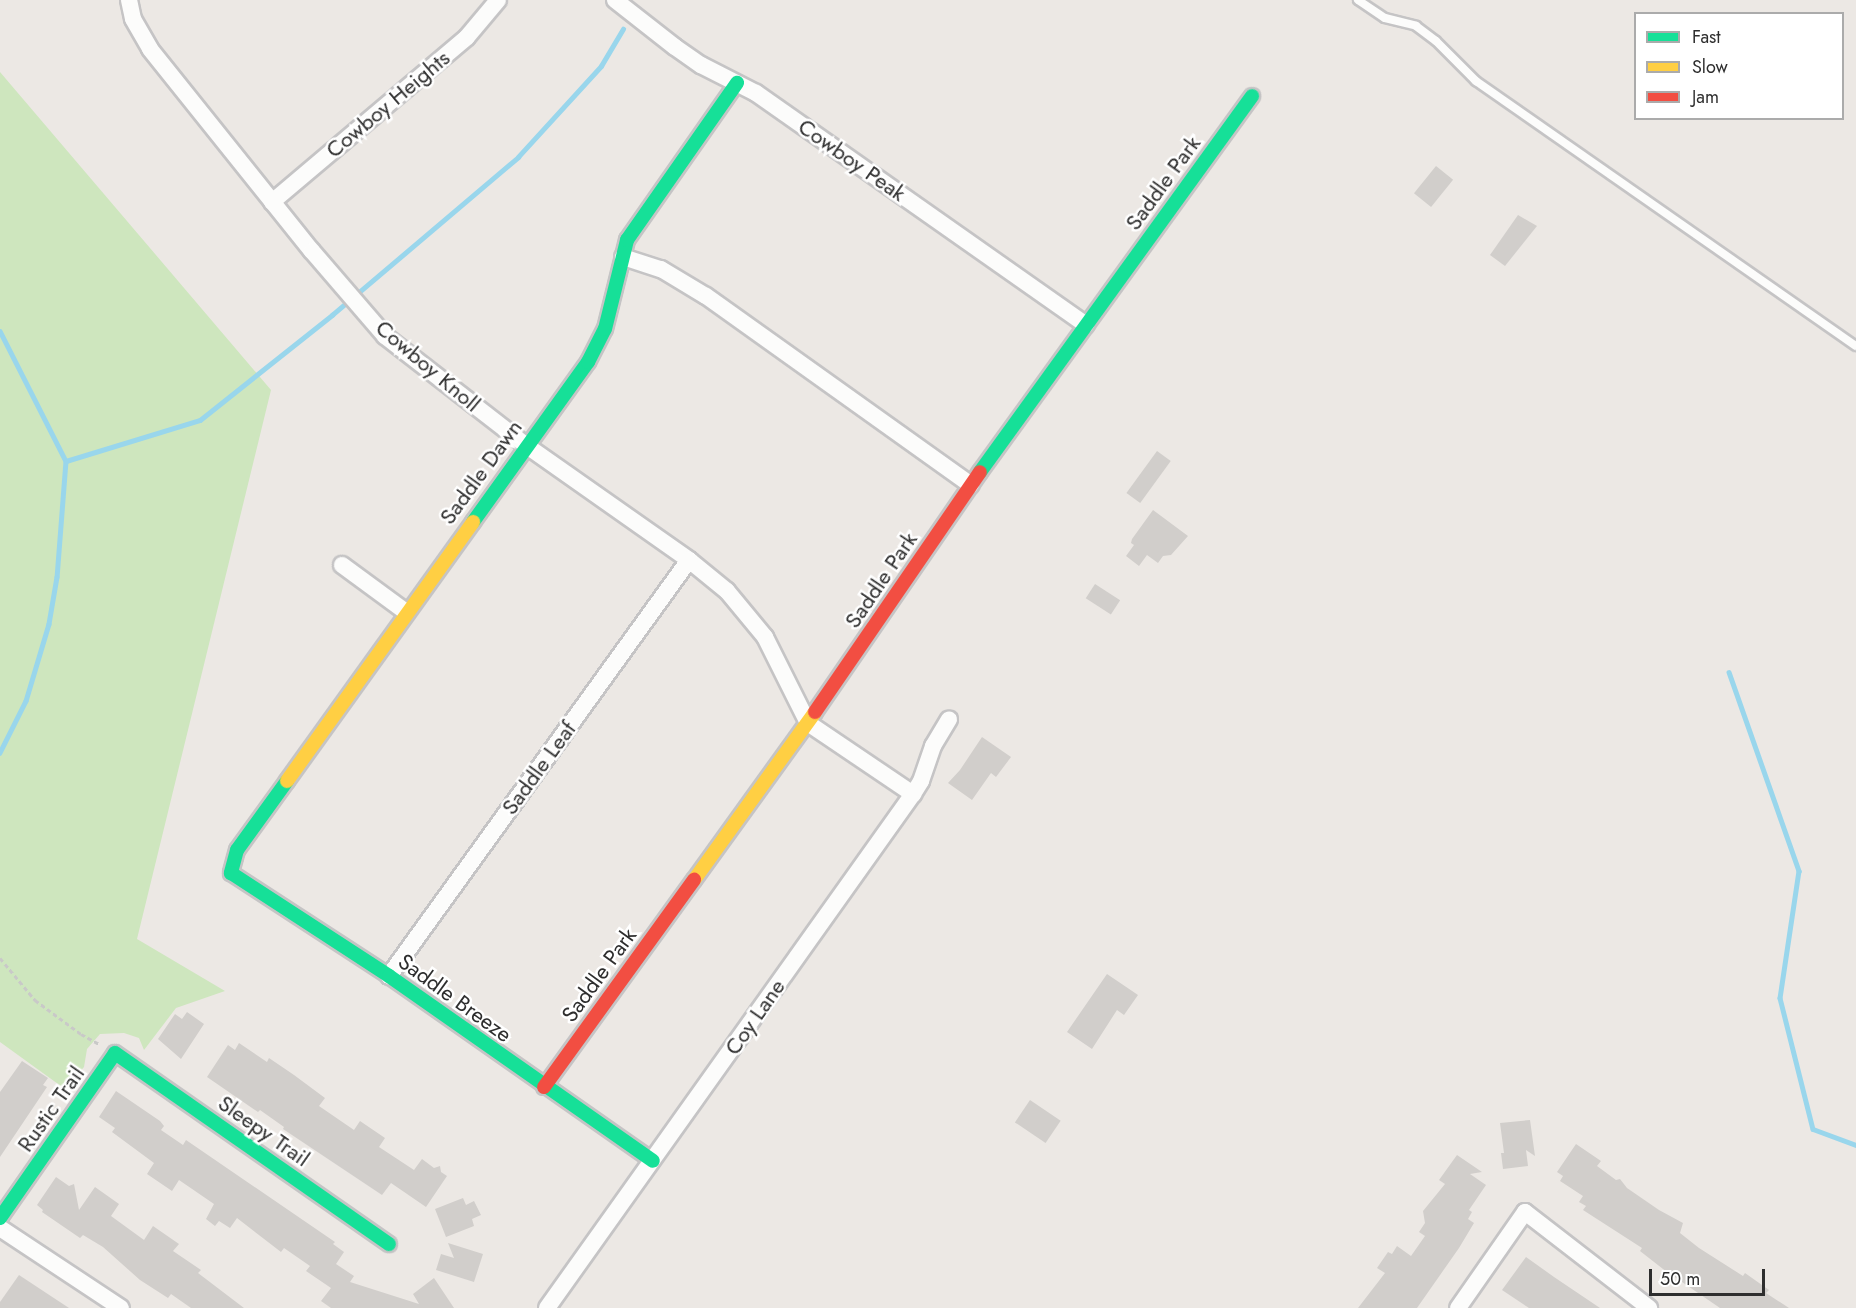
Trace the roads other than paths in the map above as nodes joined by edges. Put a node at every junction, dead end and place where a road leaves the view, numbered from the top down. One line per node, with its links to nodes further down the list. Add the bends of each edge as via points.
1 (129, 0): 7 (street, Cowboy Knoll, via 133,19 150,49)
2 (498, 0): 7 (street, Cowboy Heights, via 467,37)
3 (615, 0): 5 (street, Cowboy Peak, via 701,65)
4 (1358, 0): 10 (lane, via 1385,18 1416,26 1476,81)
5 (737, 83): 8 (street, Saddle Dawn, via 635,225); 9 (street, Cowboy Peak)
6 (1252, 96): 9 (street, Saddle Park)
7 (272, 202): 11 (street, Cowboy Knoll, via 385,336)
8 (622, 257): 11 (street, Saddle Dawn, via 599,345); 12 (street, via 661,269 706,296)
9 (1086, 325): 12 (street, Saddle Park)
10 (1856, 346)
11 (527, 446): 13 (street, Cowboy Knoll); 15 (street, Saddle Dawn)
12 (971, 485): 17 (street, Saddle Park)
13 (689, 560): 17 (street, Cowboy Knoll, via 727,591 765,637); 20 (street, Saddle Leaf)
14 (342, 565): 15 (street)
15 (406, 612): 19 (street, Saddle Dawn, via 237,850)
16 (949, 719): 18 (street, Coy Lane)
17 (808, 723): 18 (street, Cowboy Knoll); 22 (street, Saddle Park)
18 (913, 794): 23 (street, Coy Lane)
19 (231, 873): 20 (street, Saddle Breeze)
20 (389, 976): 22 (street, Saddle Breeze)
21 (116, 1053): 24 (street, Rustic Trail); 26 (street, Sleepy Trail)
22 (544, 1087): 23 (street, Saddle Breeze)
23 (653, 1161): 28 (street, Coy Lane)
24 (0, 1218)
25 (0, 1228): 27 (street)
26 (389, 1244)
27 (121, 1308)
28 (547, 1308)
29 (1458, 1308): 30 (street, via 1525,1212)
30 (1649, 1308)

